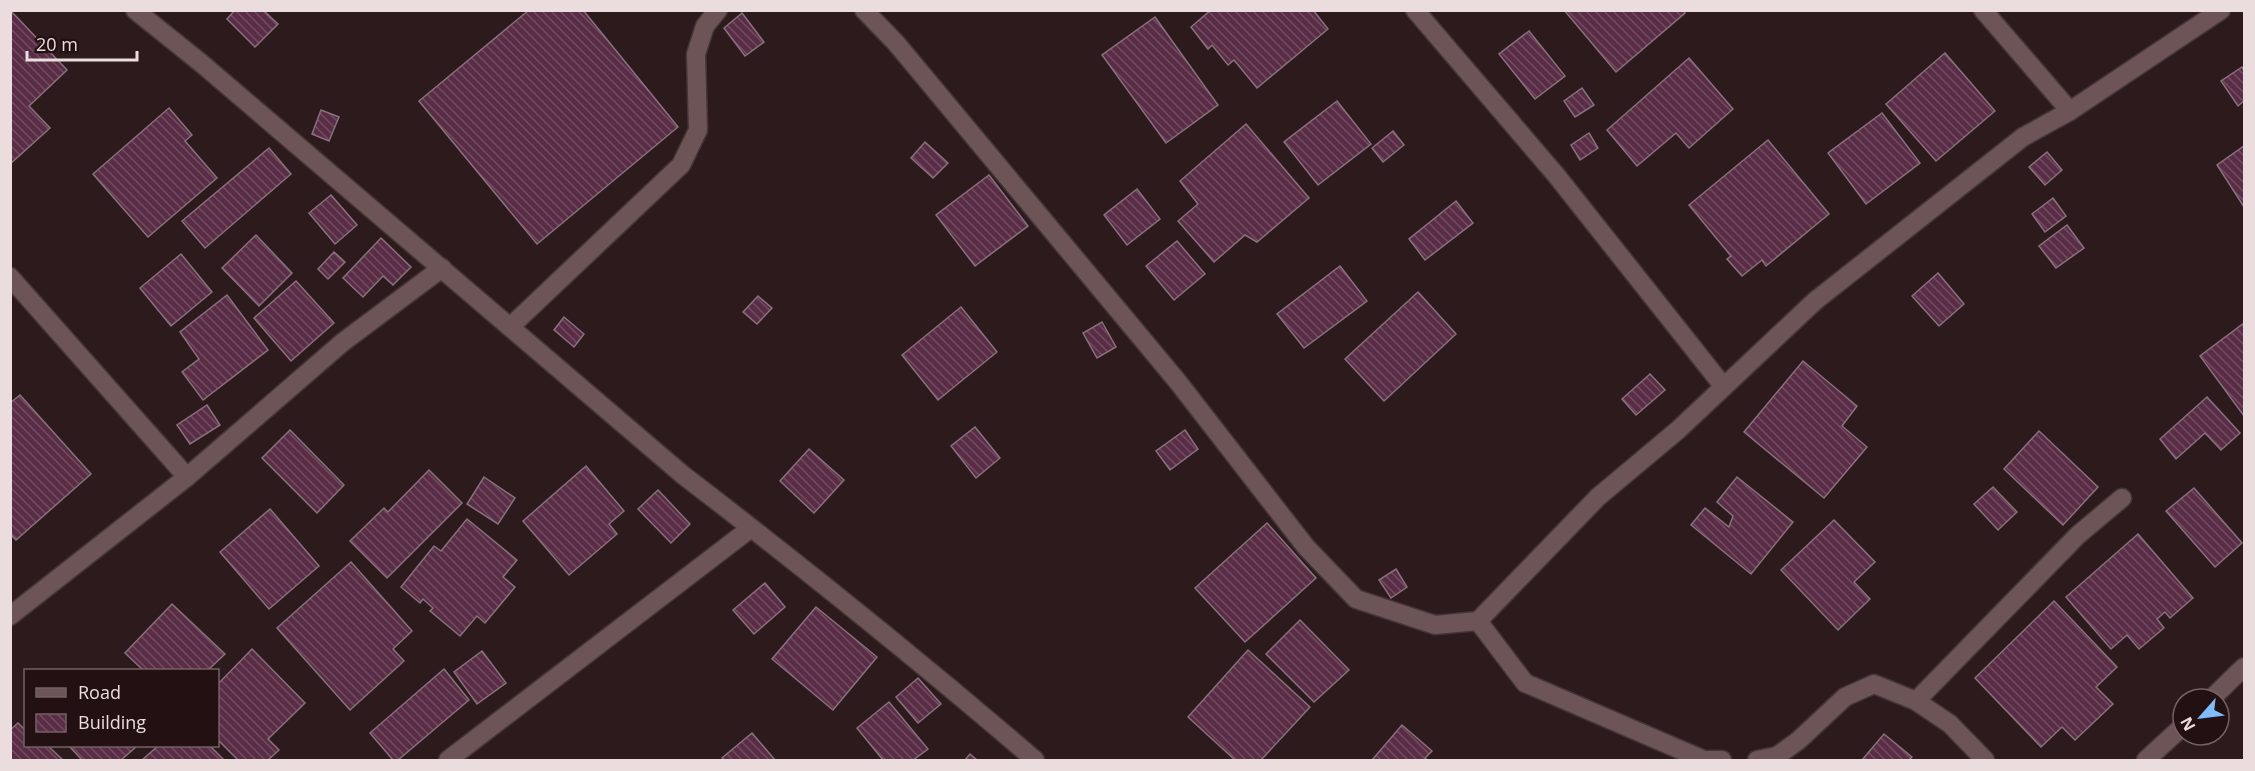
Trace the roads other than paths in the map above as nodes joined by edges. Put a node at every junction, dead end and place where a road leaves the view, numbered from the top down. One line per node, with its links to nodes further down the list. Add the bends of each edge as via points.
1 (135, 10): 8 (street)
2 (718, 10): 10 (street, via 705,26 696,54 698,130 681,165)
3 (864, 10): 16 (street, via 896,43 1178,382 1306,547 1356,599 1435,626)
4 (1415, 10): 11 (street, via 1556,176)
5 (1983, 10): 7 (street)
6 (2222, 10): 7 (street)
7 (2070, 111): 11 (street, via 2023,137 1824,294)
8 (442, 268): 10 (street); 12 (street, via 344,342)
9 (10, 277): 12 (street)
10 (510, 327): 14 (street, via 683,476)
11 (1724, 387): 16 (street, via 1598,497)
12 (187, 477): 15 (street)
13 (2122, 498): 19 (street, via 2078,535)
14 (751, 528): 21 (street); 22 (street)
15 (10, 616)
16 (1478, 621): 23 (street, via 1524,683 1704,760)
17 (2244, 667): 18 (street)
18 (2223, 687)
19 (1916, 701): 24 (street, via 1874,684 1845,697 1777,756); 25 (street, via 1950,724)
20 (2171, 737): 26 (street)
21 (448, 760)
22 (1035, 760)
23 (1722, 760)
24 (1757, 760)
25 (1985, 760)
26 (2146, 760)

